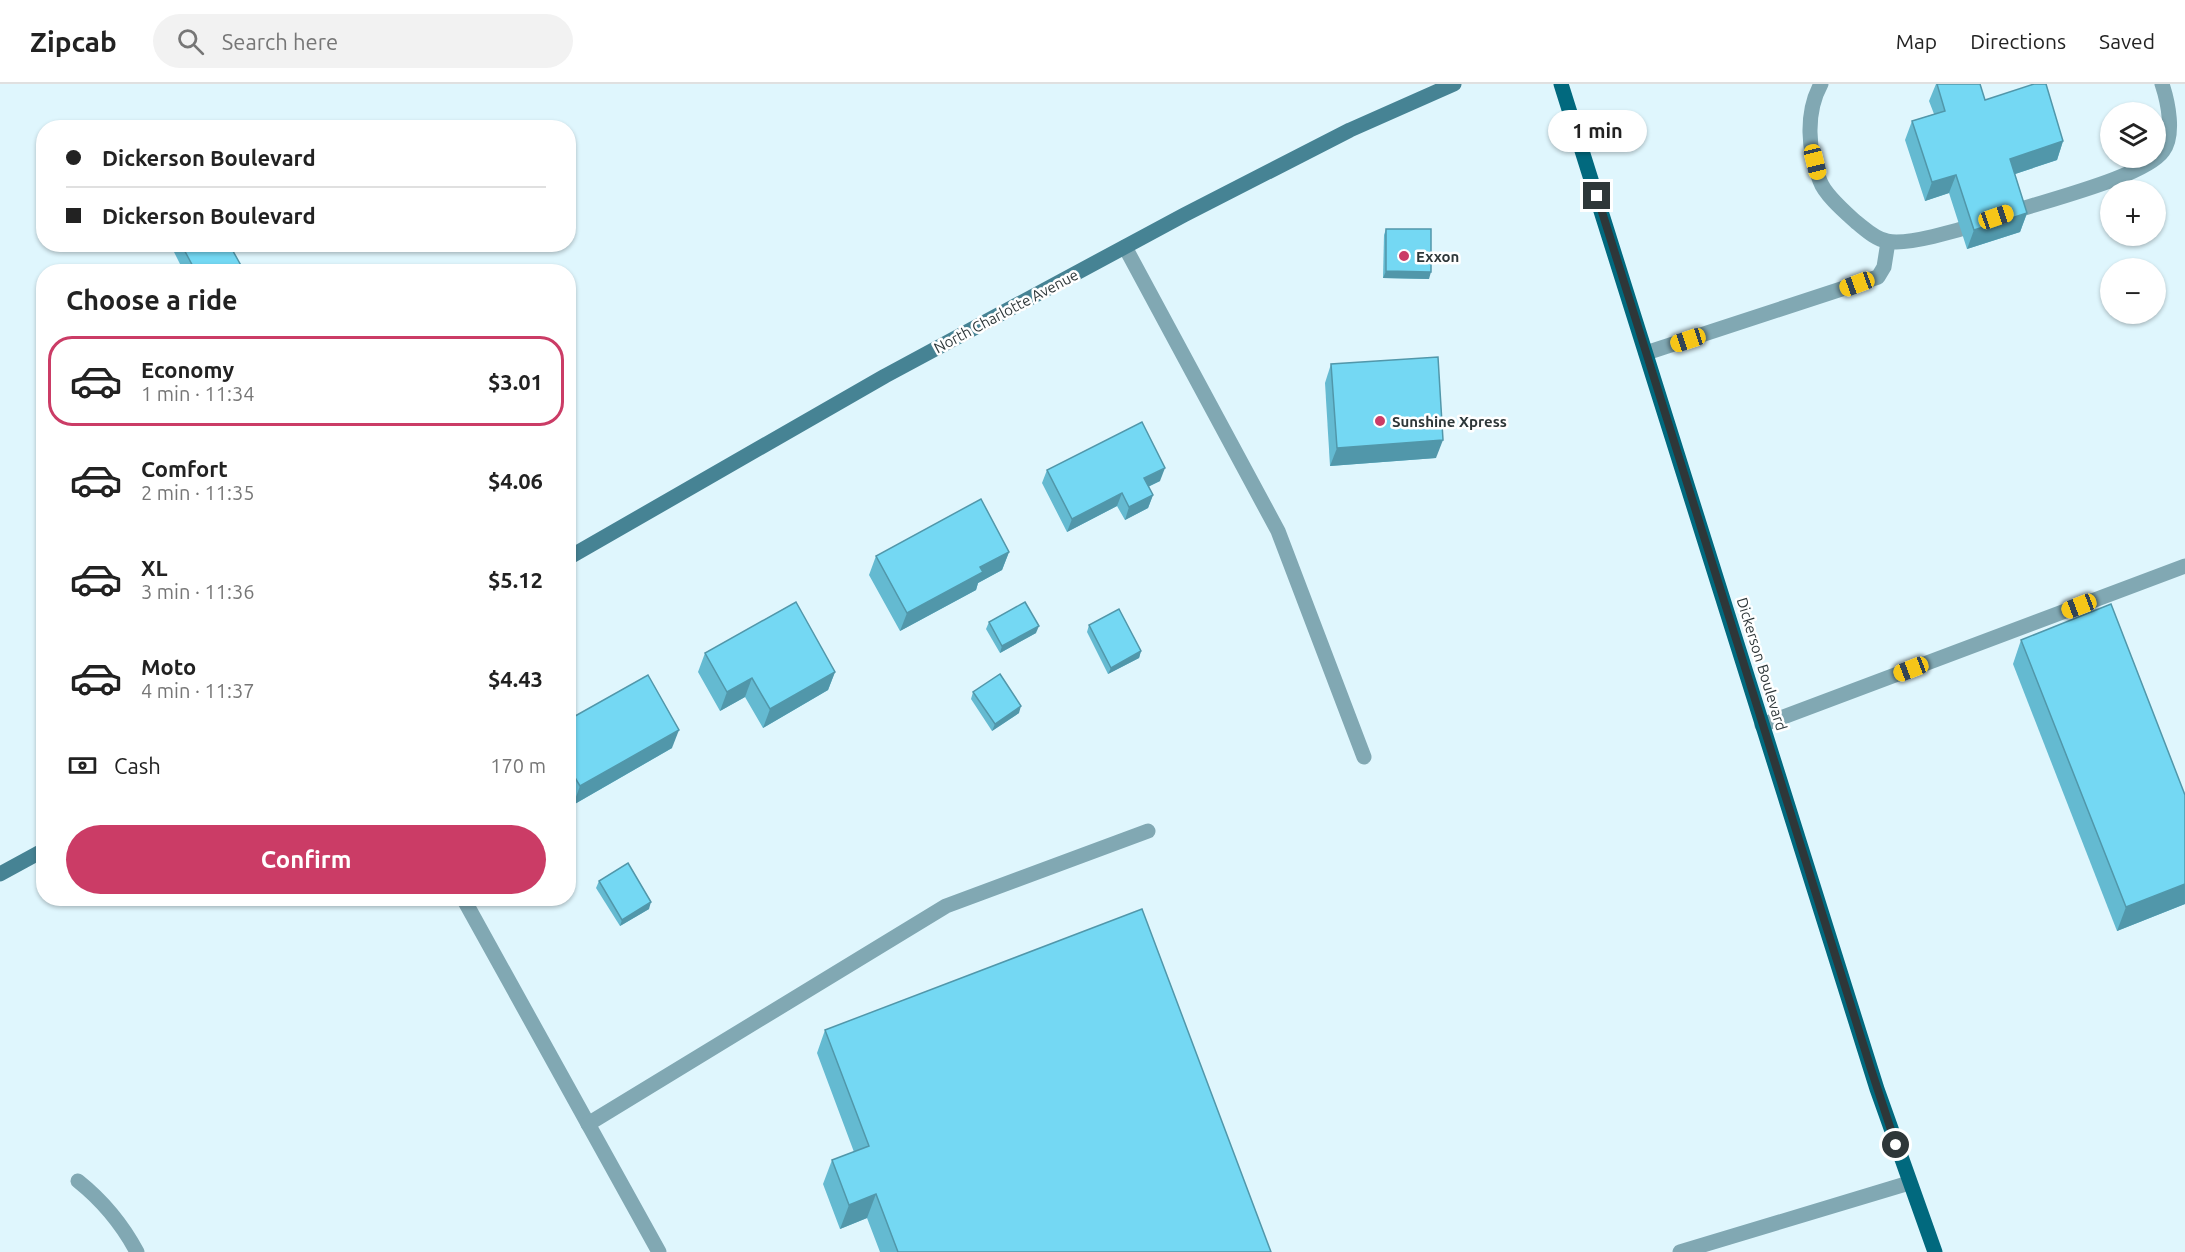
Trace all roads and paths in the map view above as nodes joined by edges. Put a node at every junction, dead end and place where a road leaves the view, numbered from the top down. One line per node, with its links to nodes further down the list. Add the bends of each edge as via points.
1 (1454, 84): 6 (main road, North Charlotte Avenue, via 1350,130)
2 (1561, 84): 7 (main road, Dickerson Boulevard)
3 (1821, 84): 5 (street, via 1810,110 1810,141 1820,183 1842,210)
4 (2162, 84): 5 (street, via 2169,140 2151,162 2124,176 1961,229 1924,239)
5 (1888, 242): 7 (street, via 1884,267 1878,277)
6 (1125, 247): 8 (main road, North Charlotte Avenue, via 885,376); 11 (street, via 1278,531)
7 (1646, 353): 10 (main road, Dickerson Boulevard)
8 (576, 553)
9 (2185, 567): 10 (street)
10 (1762, 725): 18 (main road, Dickerson Boulevard)
11 (1364, 756)
12 (1148, 831): 16 (street, via 946,906)
13 (36, 854): 14 (main road)
14 (0, 874)
15 (467, 906): 16 (street)
16 (588, 1124): 20 (street)
17 (78, 1181): 19 (street, via 100,1199)
18 (1909, 1182): 21 (street); 22 (main road, Dickerson Boulevard)
19 (137, 1252)
20 (659, 1252)
21 (1680, 1252)
22 (1935, 1252)

